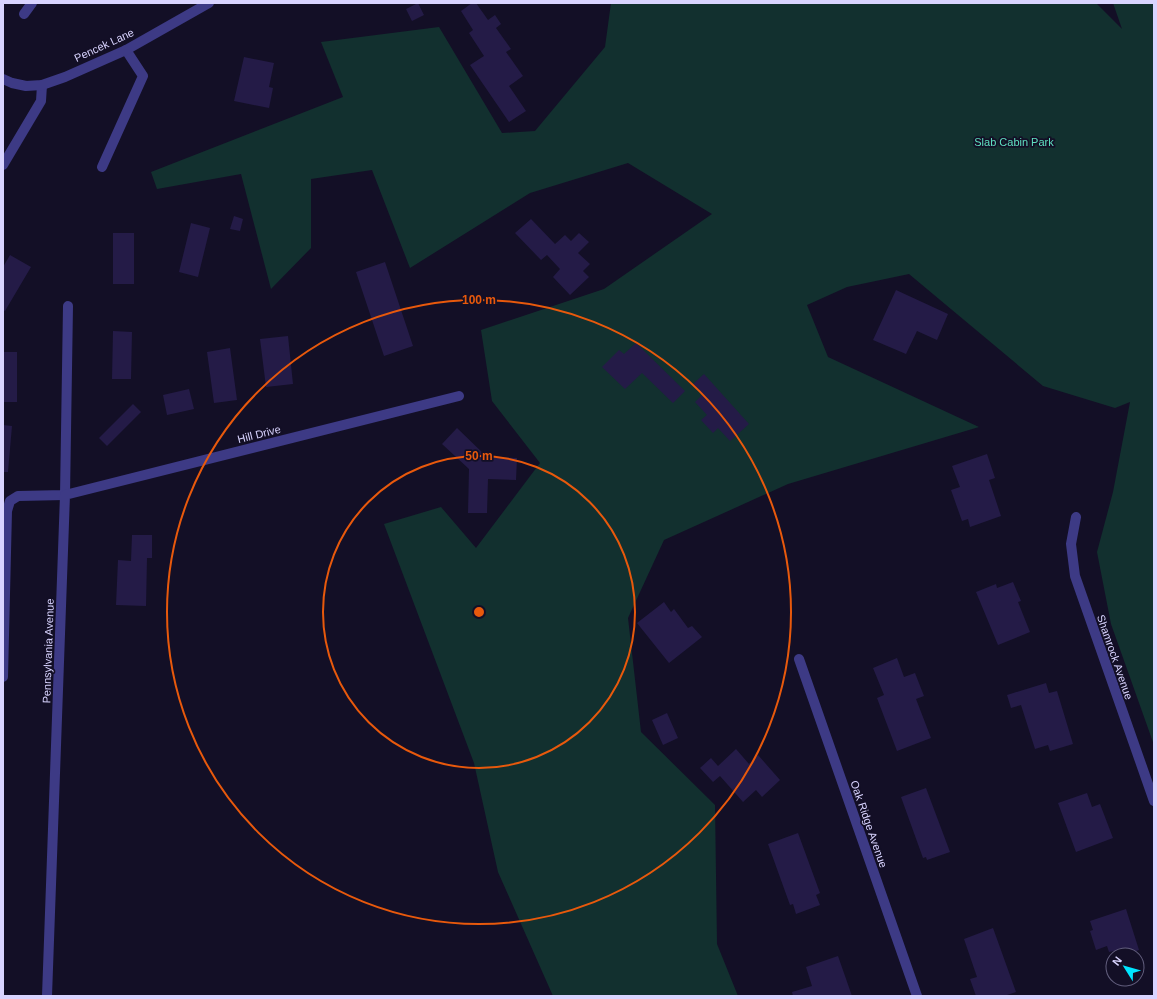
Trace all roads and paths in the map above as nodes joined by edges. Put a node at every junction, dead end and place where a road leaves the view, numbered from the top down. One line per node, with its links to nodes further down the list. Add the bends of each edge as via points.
1 (32, 3): 3 (street)
2 (209, 3): 4 (street, Pencek Lane)
3 (24, 14)
4 (126, 50): 6 (street, Pencek Lane); 8 (street, via 143,76)
5 (3, 79): 6 (street, Pencek Lane, via 26,86)
6 (42, 85): 7 (street, via 40,101)
7 (3, 165)
8 (102, 167)
9 (68, 306): 11 (street, Pennsylvania Avenue)
10 (459, 396): 11 (street, Hill Drive)
11 (65, 495): 14 (street, Hill Drive, via 18,496 10,501 7,511); 16 (street, Pennsylvania Avenue)
12 (1076, 517): 15 (street, Shamrock Avenue, via 1070,544 1075,576)
13 (799, 659): 17 (street, Oak Ridge Avenue)
14 (3, 677)
15 (1154, 801)
16 (47, 996)
17 (917, 996)

